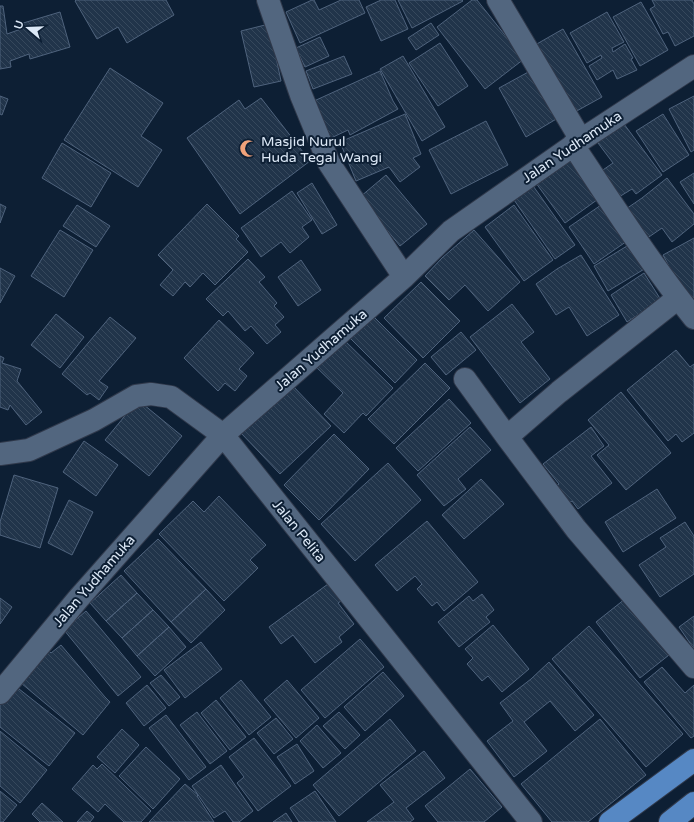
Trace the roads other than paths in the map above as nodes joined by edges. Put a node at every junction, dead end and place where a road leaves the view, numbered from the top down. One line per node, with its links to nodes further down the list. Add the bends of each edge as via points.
1 (268, 0): 5 (street, via 301,95 329,163)
2 (498, 0): 4 (street)
3 (694, 66): 4 (street, Jalan Yudhamuka)
4 (577, 143): 5 (street, Jalan Yudhamuka, via 450,231); 6 (street, via 630,232)
5 (404, 277): 9 (street, Jalan Yudhamuka)
6 (678, 298): 7 (street); 10 (street, via 559,392)
7 (694, 318)
8 (465, 379): 10 (street)
9 (223, 435): 11 (street, Jalan Pelita, via 171,397 151,394 136,396 94,420 30,450); 13 (street, Jalan Yudhamuka, via 78,599); 16 (street, Jalan Pelita)
10 (507, 437): 12 (street, via 576,529)
11 (0, 454)
12 (694, 667)
13 (0, 693)
14 (694, 760): 17 (highway)
15 (694, 803): 18 (highway)
16 (531, 822)
17 (610, 822)
18 (670, 822)

